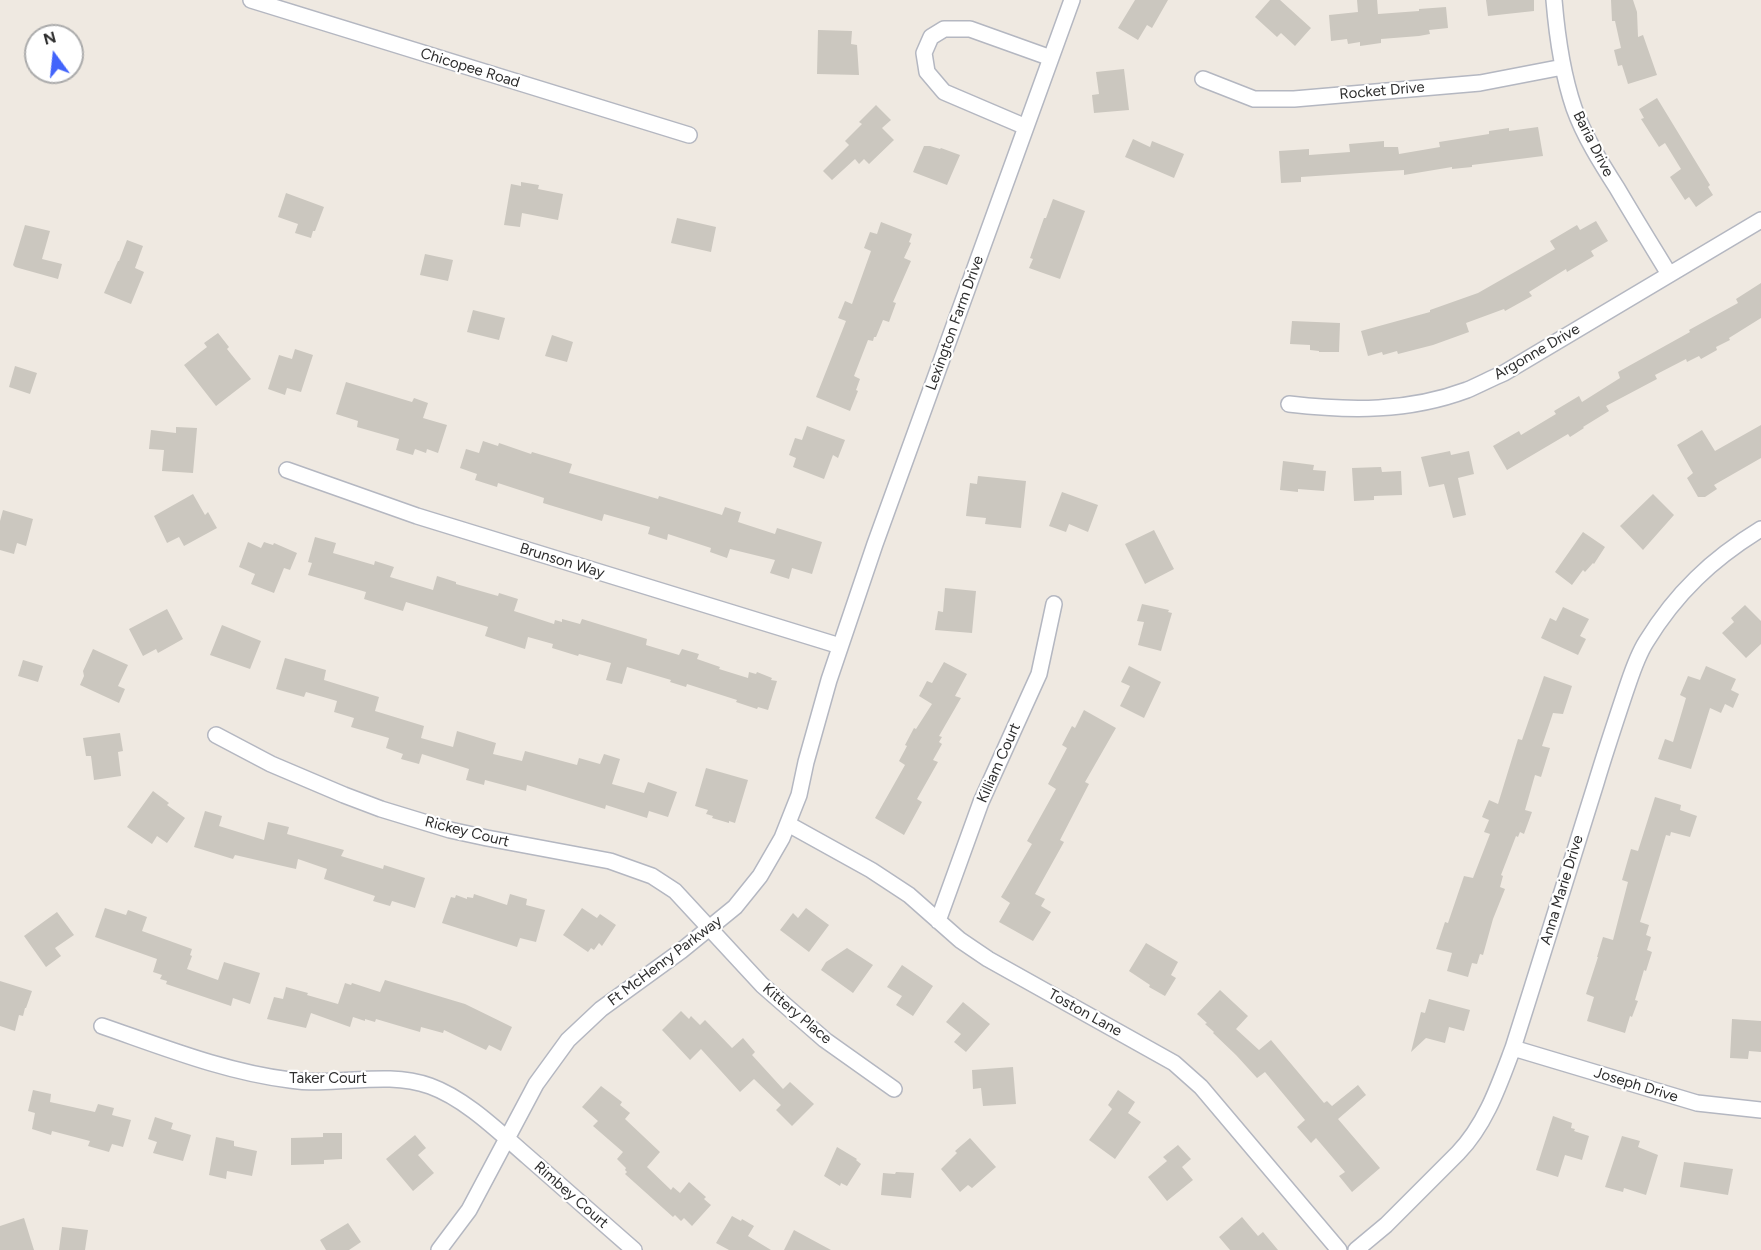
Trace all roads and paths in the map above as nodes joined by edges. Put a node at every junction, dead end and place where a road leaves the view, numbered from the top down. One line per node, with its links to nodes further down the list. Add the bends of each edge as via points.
1 (251, 0): 8 (street, Chicopee Road)
2 (1072, 0): 4 (street, Lexington Farm Drive)
3 (1554, 0): 5 (street, Baria Drive)
4 (1052, 58): 7 (street, Lexington Farm Drive); 7 (street, via 970,29 944,29 931,37 924,53 927,72 944,92)
5 (1563, 68): 6 (street, Rocket Drive, via 1480,83 1294,99 1254,99); 10 (street, Baria Drive, via 1587,138)
6 (1203, 79)
7 (1026, 127): 15 (street, Lexington Farm Drive)
8 (689, 135)
9 (1761, 219): 10 (street, Argonne Drive)
10 (1669, 274): 11 (street, Argonne Drive, via 1504,373 1467,390 1379,409)
11 (1289, 405)
12 (287, 470): 15 (street, Brunson Way, via 417,516)
13 (1761, 529): 21 (street, Anna Marie Drive, via 1739,542 1689,584 1667,610 1636,661)
14 (1054, 604): 18 (street, Killiam Court, via 1039,674 981,802)
15 (840, 646): 17 (street, Ft McHenry Parkway)
16 (216, 735): 19 (street, Rickey Court, via 271,764 381,809 450,830 627,866 675,891)
17 (788, 824): 18 (street, Toston Lane, via 909,894); 19 (street, Ft McHenry Parkway, via 746,895)
18 (938, 921): 27 (street, Toston Lane, via 988,958 1174,1063 1201,1087)
19 (710, 928): 22 (street, Kittery Place, via 762,985 825,1040); 24 (street, Ft McHenry Parkway, via 601,1009 568,1040 536,1084)
20 (102, 1026): 24 (street, Taker Court, via 252,1074 292,1081 402,1080 430,1086 466,1105)
21 (1513, 1048): 23 (street, Joseph Drive, via 1697,1103); 28 (street, Anna Marie Drive, via 1496,1093 1469,1142)
22 (894, 1089)
23 (1761, 1110)
24 (508, 1140): 25 (street, Ft McHenry Parkway, via 469,1210); 26 (street, Rimbey Court)
25 (439, 1250)
26 (634, 1250)
27 (1339, 1250)
28 (1356, 1250)

